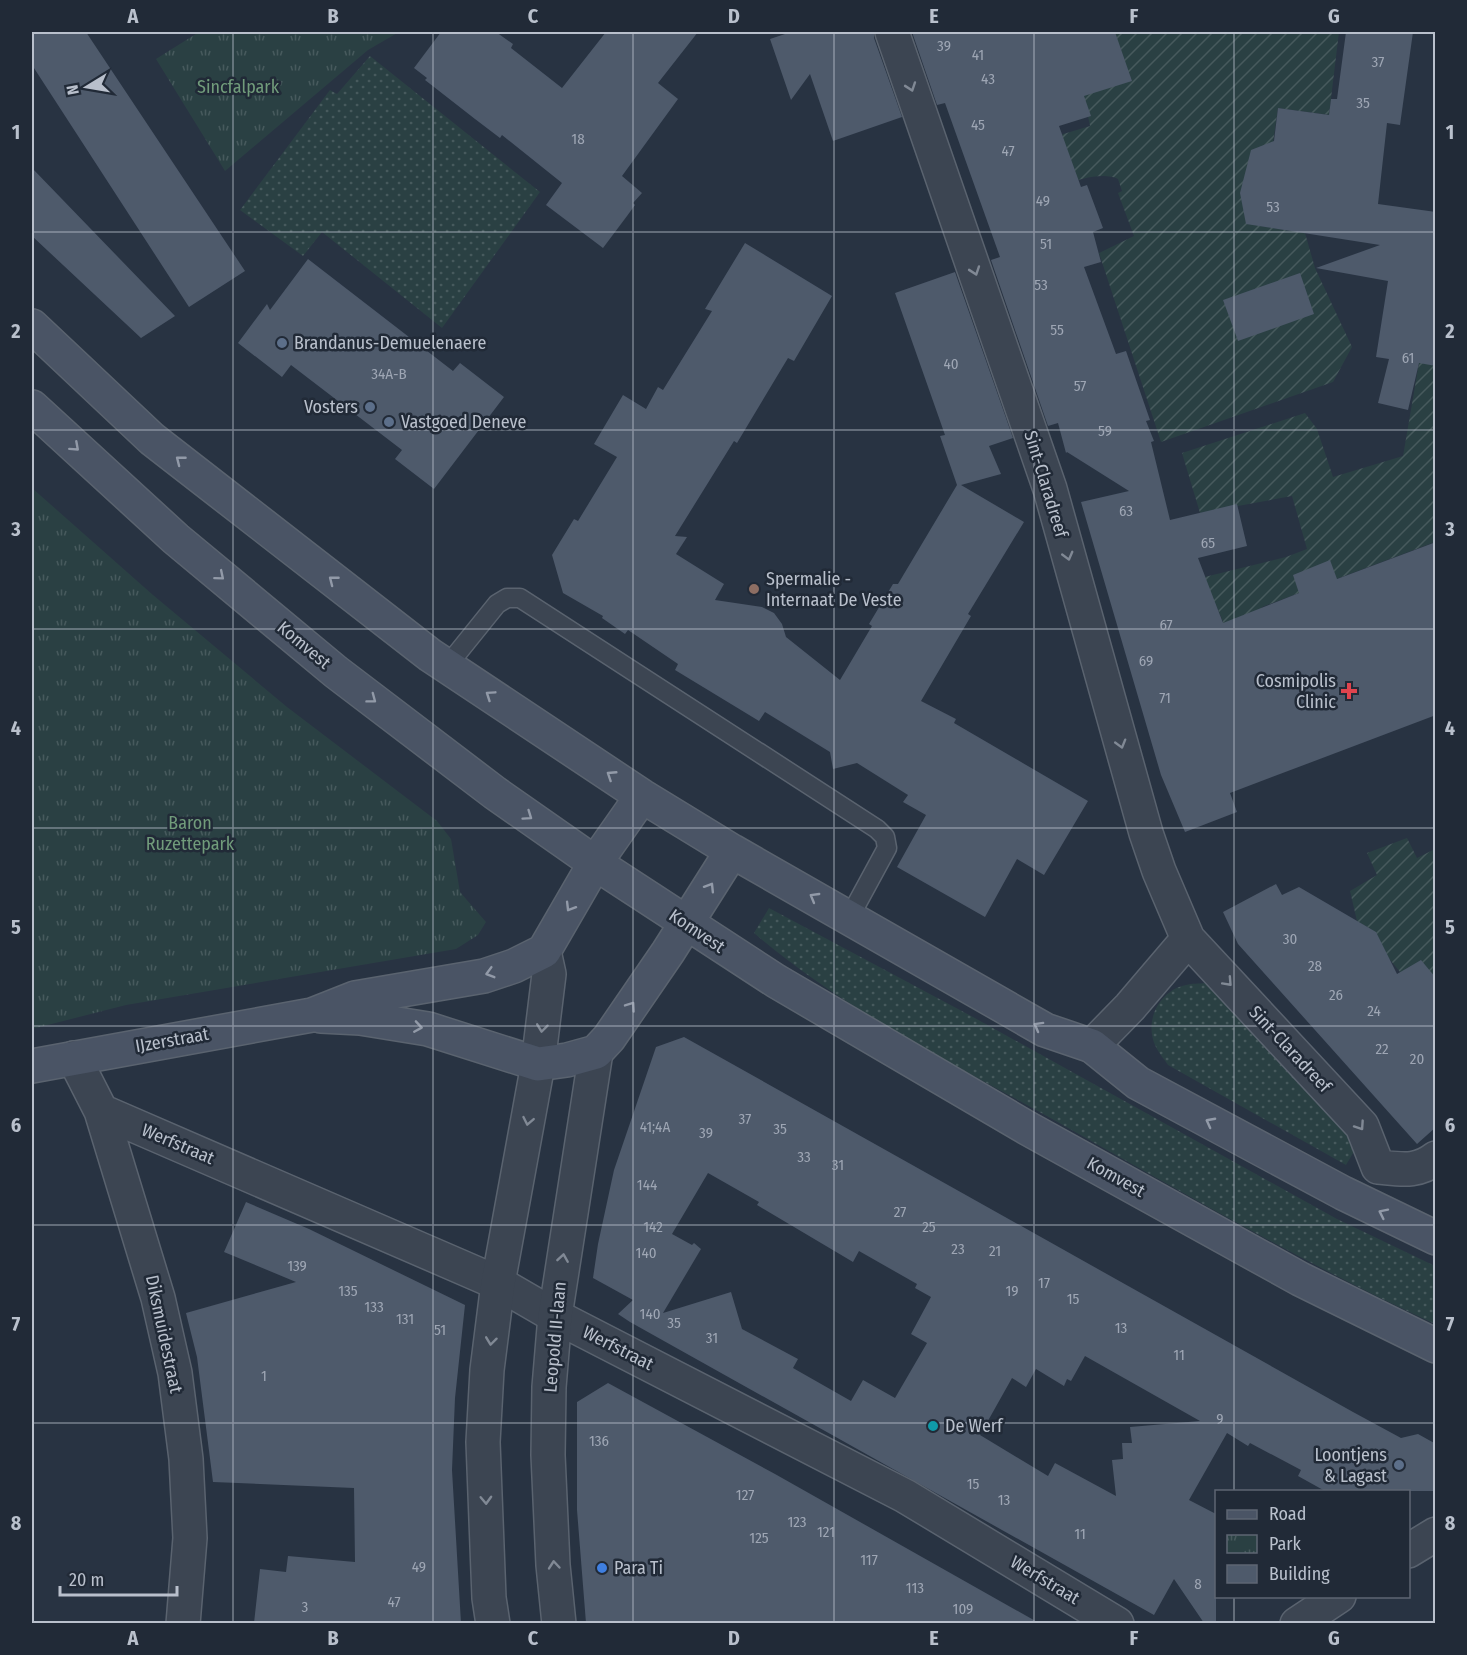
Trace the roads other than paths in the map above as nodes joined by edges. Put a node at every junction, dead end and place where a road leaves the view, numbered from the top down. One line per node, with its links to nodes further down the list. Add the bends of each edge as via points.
1 (892, 32): 10 (street, Sint-Claradreef, one-way to 10, via 1050,489 1146,833)
2 (32, 326): 4 (main road, one-way to 2, via 152,439)
3 (32, 407): 7 (main road, Komvest, one-way to 7, via 176,539 336,672 495,793)
4 (447, 666): 5 (main road, one-way to 4); 8 (lane, via 497,604 507,598 520,598 877,829 885,837 887,848)
5 (642, 796): 6 (main road); 7 (main road)
6 (732, 851): 8 (main road, one-way to 6); 9 (main road, Leopold II-laan, one-way to 6)
7 (596, 863): 9 (main road, Komvest); 11 (main road, one-way to 11)
8 (849, 918): 13 (main road, one-way to 8, via 1045,1030)
9 (687, 924): 14 (main road, Leopold II-laan, one-way to 9); 25 (main road, Komvest, via 776,981 1027,1128 1300,1279)
10 (1188, 939): 13 (street); 20 (street, Sint-Claradreef, one-way to 20, via 1362,1126)
11 (544, 951): 12 (main road, IJzerstraat, one-way to 12, via 484,976 355,998); 16 (street, one-way to 16, via 549,974)
12 (312, 1015): 15 (main road, IJzerstraat); 16 (main road, IJzerstraat, one-way to 16, via 428,1029)
13 (1092, 1046): 21 (main road, one-way to 13, via 1138,1083)
14 (596, 1053): 16 (main road); 24 (street, Leopold II-laan, one-way to 14)
15 (74, 1058): 17 (main road, IJzerstraat); 18 (street, Diksmuidestraat)
16 (538, 1064): 23 (street, one-way to 23)
17 (32, 1066)
18 (100, 1110): 23 (street, Werfstraat); 29 (street, Diksmuidestraat, via 158,1298 175,1373 186,1459 190,1538)
19 (1436, 1158): 20 (street, via 1409,1170)
20 (1378, 1167): 21 (street, via 1369,1179)
21 (1342, 1193): 22 (main road, one-way to 21)
22 (1436, 1238)
23 (498, 1283): 24 (street, Werfstraat); 30 (street, one-way to 30, via 483,1442)
24 (555, 1316): 31 (street, Leopold II-laan, one-way to 24, via 548,1455); 32 (street, Werfstraat, via 905,1496)
25 (1436, 1346)
26 (1436, 1534): 27 (street)
27 (1410, 1550)
28 (1336, 1598): 33 (street)
29 (183, 1623)
30 (493, 1623)
31 (560, 1623)
32 (1117, 1623)
33 (1297, 1623)

